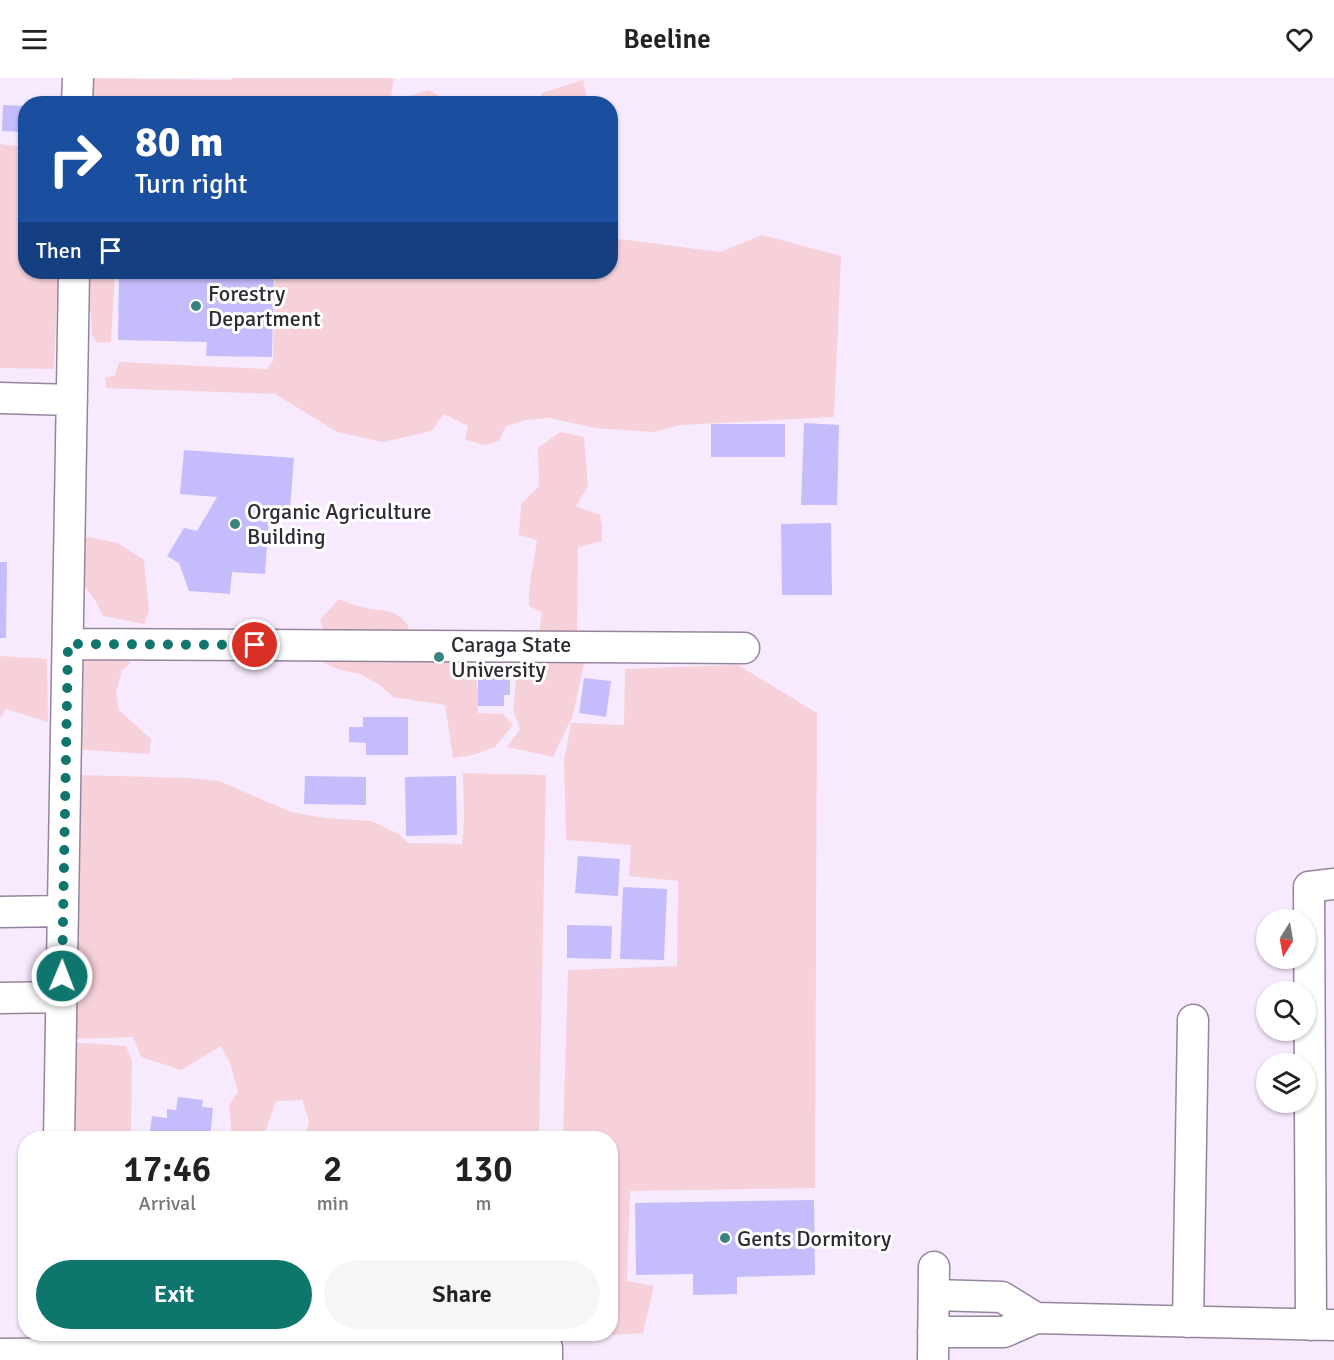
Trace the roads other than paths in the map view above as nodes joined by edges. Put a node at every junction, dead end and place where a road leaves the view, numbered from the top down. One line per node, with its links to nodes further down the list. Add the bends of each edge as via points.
1 (78, 78): 2 (street)
2 (77, 96)
3 (74, 279): 5 (street)
4 (0, 398): 5 (street)
5 (72, 400): 6 (street)
6 (68, 644): 7 (street); 9 (street)
7 (744, 648)
8 (1334, 884): 17 (street, via 1309,886)
9 (63, 911): 10 (street); 11 (street)
10 (0, 912)
11 (62, 997): 12 (street); 14 (street)
12 (0, 998)
13 (1193, 1020): 16 (street)
14 (59, 1131)
15 (1036, 1318): 16 (street); 18 (street, via 1004,1332); 18 (street, via 1002,1297 934,1281)
16 (1188, 1322): 17 (street)
17 (1323, 1325)
18 (933, 1346)
19 (56, 1349): 20 (street); 21 (street, via 547,1348)
20 (0, 1354)
21 (547, 1360)

